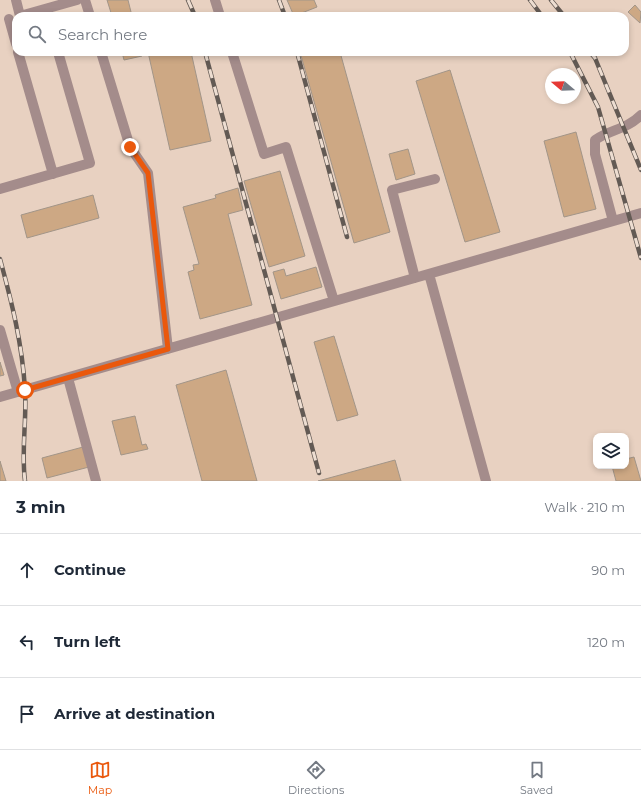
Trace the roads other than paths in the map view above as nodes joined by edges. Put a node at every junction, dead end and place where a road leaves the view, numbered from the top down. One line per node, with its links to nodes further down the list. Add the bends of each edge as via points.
1 (16, 0): 5 (lane)
2 (77, 0): 6 (lane)
3 (85, 0): 7 (lane)
4 (215, 0): 8 (lane)
5 (19, 12)
6 (47, 12)
7 (89, 12)
8 (219, 12)
9 (8, 19): 10 (lane)
10 (12, 32)
11 (19, 56): 16 (lane)
12 (59, 56): 16 (lane, via 90,163)
13 (102, 56): 25 (lane, via 130,147 148,173)
14 (233, 56): 23 (lane, via 264,154 286,146)
15 (641, 115): 20 (lane, via 628,126 595,140 594,154)
16 (53, 174): 18 (lane)
17 (435, 179): 22 (lane, via 392,190)
18 (0, 189)
19 (641, 212): 20 (lane)
20 (613, 220): 21 (lane)
21 (429, 274): 22 (lane); 30 (lane)
22 (415, 278): 23 (lane)
23 (334, 301): 25 (lane)
24 (0, 330): 27 (lane)
25 (168, 349): 26 (lane)
26 (68, 378): 27 (lane); 29 (lane)
27 (18, 392): 28 (lane)
28 (0, 397)
29 (96, 481)
30 (486, 481)

